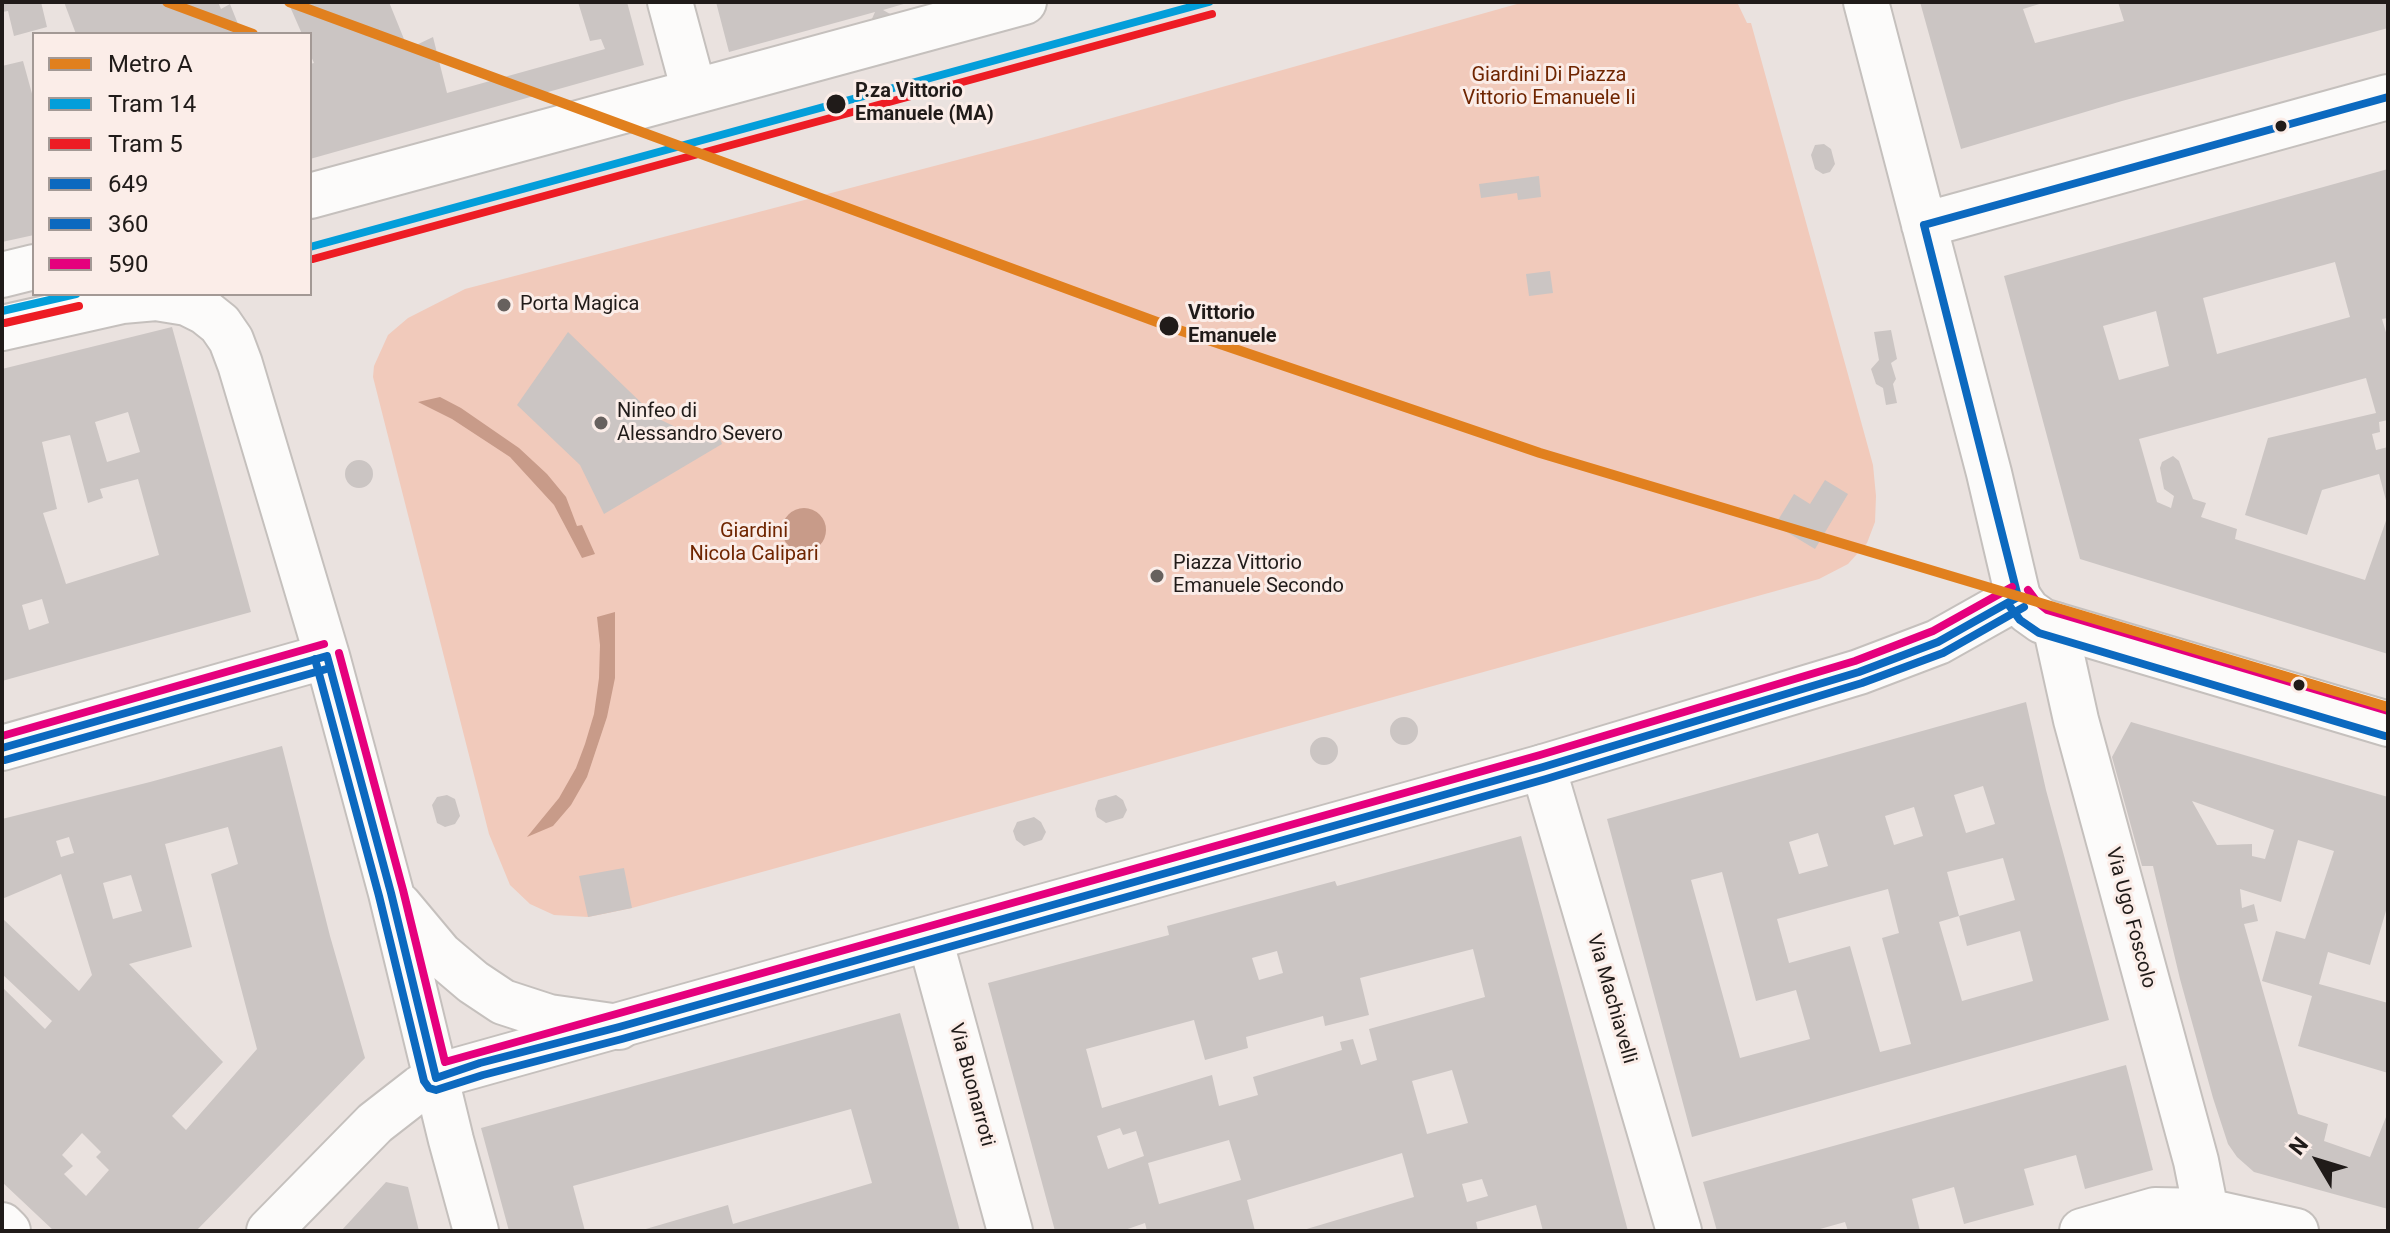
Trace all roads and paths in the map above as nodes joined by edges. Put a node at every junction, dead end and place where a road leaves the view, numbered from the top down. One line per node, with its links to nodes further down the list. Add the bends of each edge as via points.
1 (670, 2): 4 (street)
2 (1024, 2): 4 (street)
3 (1866, 2): 7 (street)
4 (694, 91): 6 (street)
5 (2388, 97): 7 (street)
6 (312, 195)
7 (1924, 225): 11 (street)
8 (32, 268): 9 (street)
9 (2, 275)
10 (2, 328): 13 (street, via 148,298 187,303 220,324 231,340)
11 (2018, 597): 12 (street, via 2036,618); 16 (street, via 1901,658)
12 (2055, 625): 14 (street); 21 (street, Via Ugo Foscolo, via 2196,1161)
13 (327, 656): 15 (street); 17 (street)
14 (2388, 724)
15 (2, 748)
16 (1543, 767): 18 (street); 27 (street, Via Machiavelli)
17 (391, 893): 19 (street, via 440,954 503,1002 549,1017); 20 (street)
18 (930, 939): 19 (street); 26 (street, Via Buonarroti)
19 (619, 1027): 20 (street)
20 (436, 1078): 24 (street, via 366,1131); 25 (street)
21 (2204, 1221): 28 (street, via 2155,1210); 29 (street)
22 (2, 1225): 23 (street)
23 (8, 1231)
24 (269, 1231)
25 (476, 1231)
26 (1010, 1231)
27 (1679, 1231)
28 (2082, 1231)
29 (2296, 1231)

